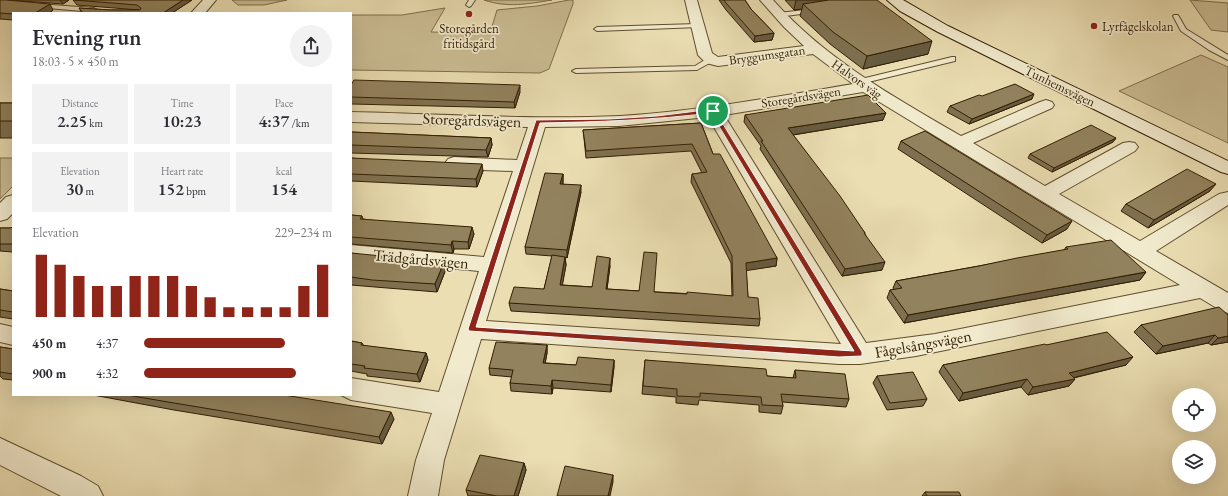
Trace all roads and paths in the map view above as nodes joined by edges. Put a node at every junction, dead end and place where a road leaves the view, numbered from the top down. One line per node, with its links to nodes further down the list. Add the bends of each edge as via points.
1 (210, 0): 8 (street)
2 (691, 0): 11 (street, Bryggumsgatan)
3 (766, 0): 9 (street, Halvors väg)
4 (894, 0): 27 (street, Tunhemsvägen, via 943,29)
5 (31, 6): 6 (lane)
6 (100, 10)
7 (824, 10): 9 (lane)
8 (199, 12)
9 (778, 15): 13 (street, Halvors väg)
10 (1176, 16): 14 (lane, via 1183,30)
11 (697, 26): 12 (lane); 16 (street, Bryggumsgatan, via 705,55)
12 (597, 29)
13 (816, 49): 16 (street, Bryggumsgatan, via 741,60); 18 (street, Halvors väg)
14 (1228, 58)
15 (952, 59): 18 (lane)
16 (712, 60): 17 (lane, via 697,68)
17 (576, 71)
18 (863, 85): 20 (street, Storegårdsvägen); 23 (street, Halvors väg)
19 (1046, 105): 23 (street)
20 (713, 111): 22 (street, Storegårdsvägen, via 657,118); 42 (street)
21 (352, 117): 22 (street, Storegårdsvägen)
22 (538, 122): 26 (street, Trädgårdsvägen)
23 (959, 143): 28 (street, Halvors väg)
24 (1129, 147): 28 (street)
25 (437, 162): 26 (street)
26 (523, 166): 36 (street, Trädgårdsvägen)
27 (1228, 168)
28 (1044, 194): 34 (street, Halvors väg)
29 (1226, 198): 34 (street)
30 (12, 202): 31 (street)
31 (0, 214)
32 (0, 220): 33 (street)
33 (12, 221)
34 (1140, 251): 37 (street, Halvors väg)
35 (352, 252): 36 (street, Trädgårdsvägen)
36 (492, 265): 39 (street, Trädgårdsvägen)
37 (1202, 289): 38 (street, Halvors väg); 42 (street, Fågelsångsvägen, via 895,351)
38 (1228, 304)
39 (472, 329): 42 (street, Fågelsångsvägen); 44 (street, Trädgårdsvägen)
40 (0, 334): 41 (street)
41 (12, 336)
42 (860, 354)
43 (352, 389): 44 (street)
44 (447, 404): 47 (street, Trädgårdsvägen, via 430,460)
45 (0, 451): 46 (street)
46 (88, 496)
47 (423, 496)

